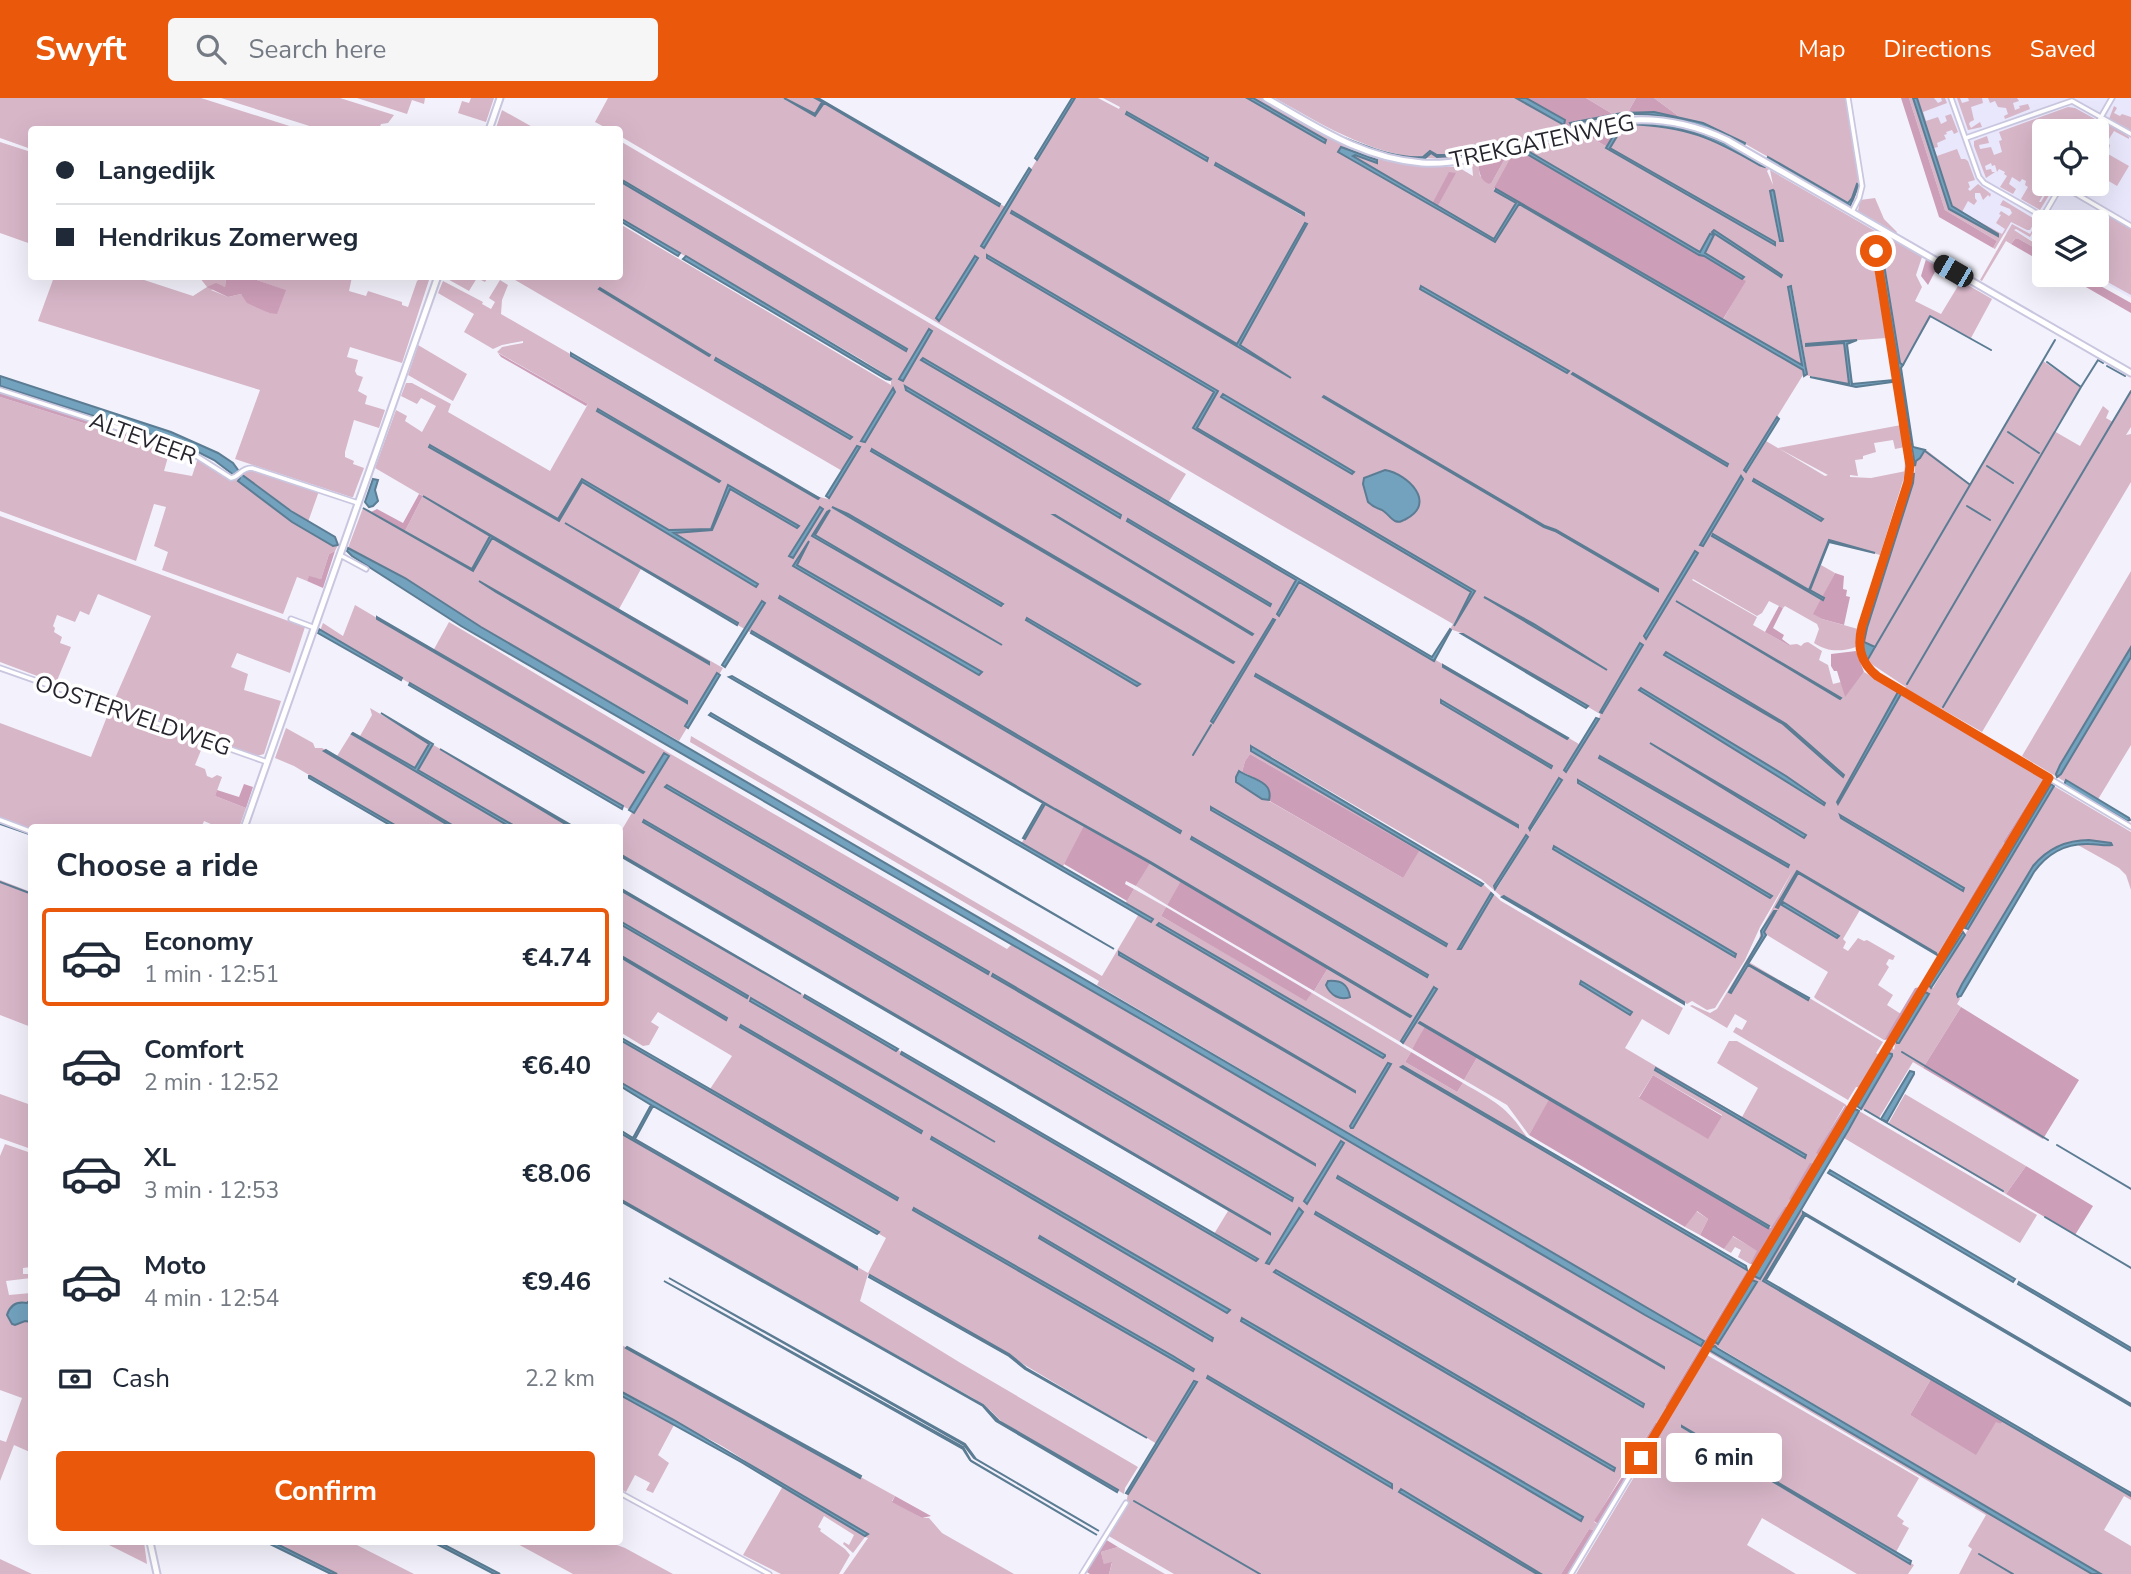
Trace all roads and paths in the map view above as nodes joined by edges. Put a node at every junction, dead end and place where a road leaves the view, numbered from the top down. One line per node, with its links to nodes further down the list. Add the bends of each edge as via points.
1 (500, 98): 8 (street)
2 (1266, 98): 13 (street, TREKGATENWEG, via 1354,147 1423,163 1459,162 1627,119 1681,123 1727,140)
3 (1848, 98): 13 (street, via 1862,186)
4 (1951, 98): 10 (street)
5 (2112, 98): 6 (street)
6 (2101, 116): 7 (street); 9 (street); 10 (street, via 2068,102)
7 (2099, 119)
8 (490, 126)
9 (2131, 134)
10 (1966, 138): 11 (street, via 1984,183 2040,215)
11 (2054, 196)
12 (2080, 196): 14 (street)
13 (1852, 212): 15 (street, TREKGATENWEG)
14 (2131, 226)
15 (1884, 231): 17 (street, TREKGATENWEG); 26 (street, via 1876,257 1909,470 1862,626 1860,654 1877,676)
16 (437, 280): 19 (street)
17 (2131, 373)
18 (0, 390): 19 (street, ALTEVEER, via 187,450 231,478 246,468 257,469)
19 (358, 503): 20 (street)
20 (340, 555): 21 (street); 23 (street)
21 (366, 569)
22 (291, 618): 23 (street)
23 (315, 628): 25 (street)
24 (0, 668): 25 (street, OOSTERVELDWEG)
25 (267, 762): 28 (street)
26 (2049, 778): 29 (street); 37 (street)
27 (0, 820): 30 (street)
28 (245, 824)
29 (2131, 827)
30 (28, 830)
31 (623, 1495): 35 (street)
32 (1126, 1503): 36 (street)
33 (151, 1545): 34 (street)
34 (157, 1574)
35 (769, 1574)
36 (1083, 1574)
37 (1571, 1574)

